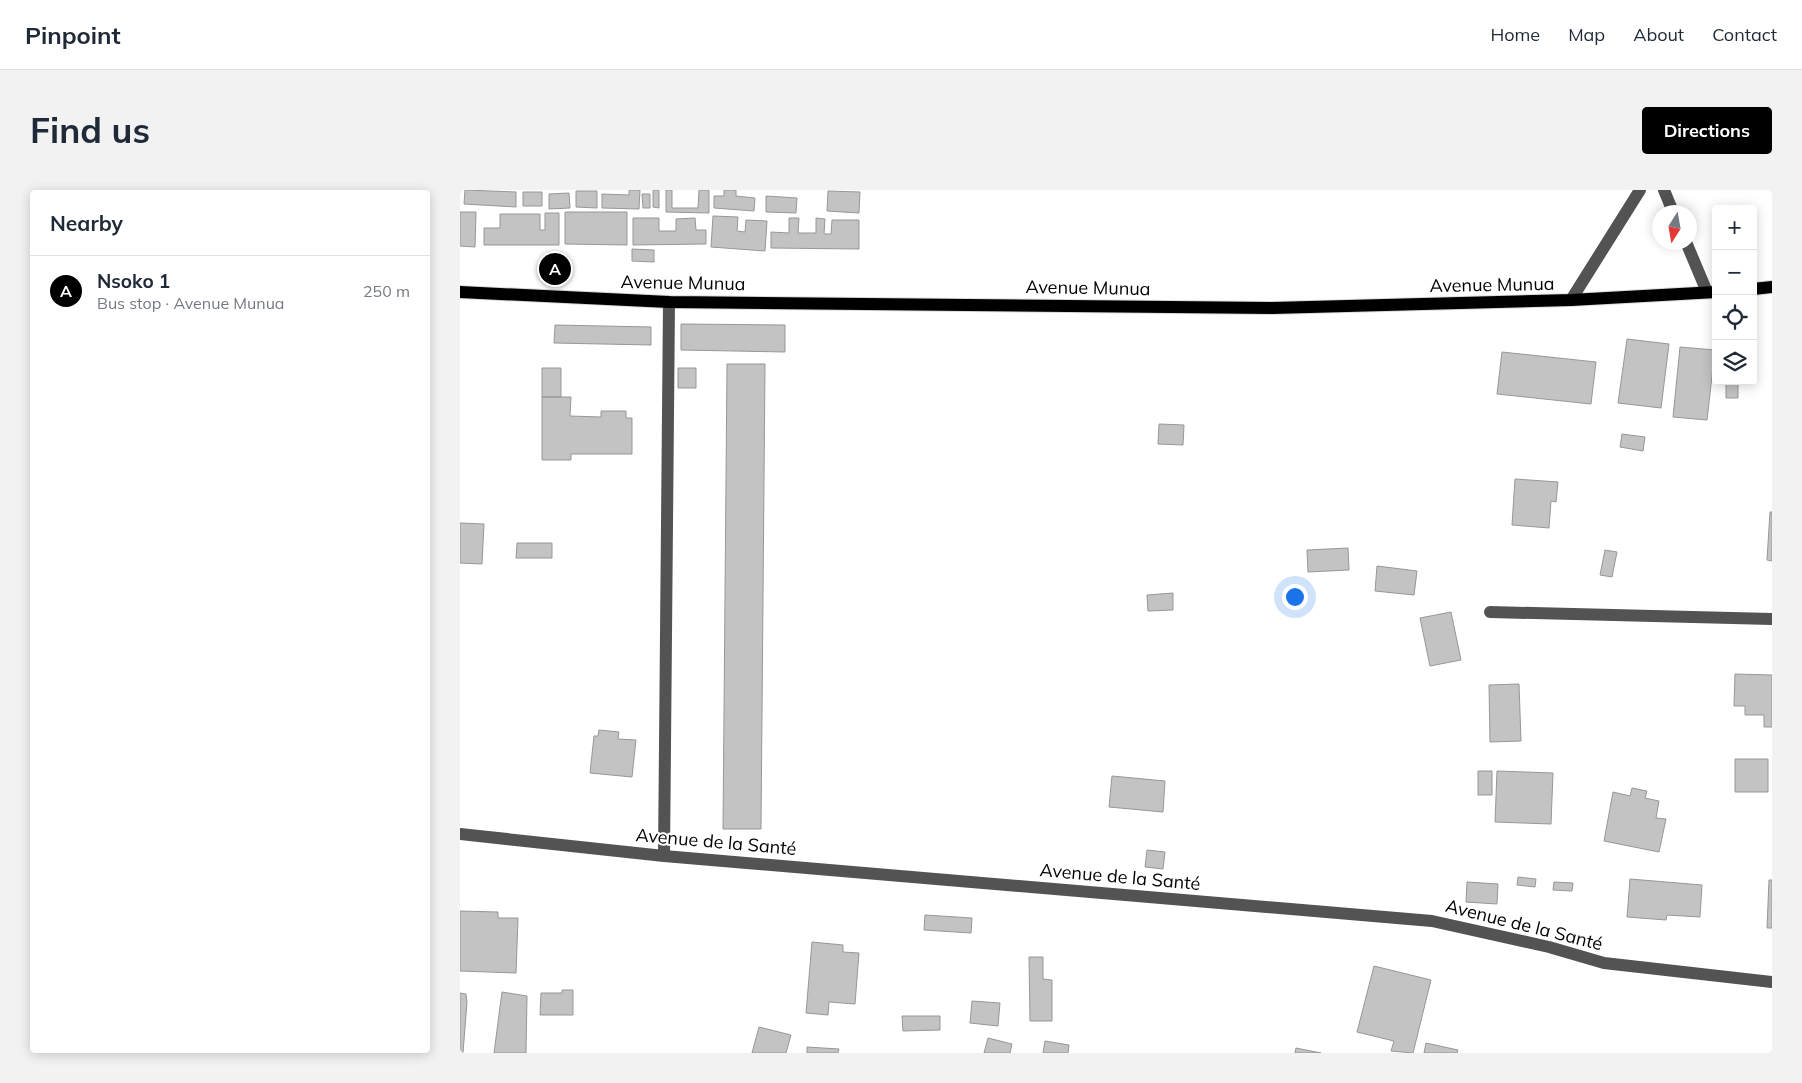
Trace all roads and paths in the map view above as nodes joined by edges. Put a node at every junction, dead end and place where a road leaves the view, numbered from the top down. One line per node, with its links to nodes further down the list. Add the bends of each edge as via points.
1 (1640, 190): 9 (street)
2 (1664, 190): 3 (street)
3 (1671, 205)
4 (1690, 250): 8 (street)
5 (1772, 287): 6 (main road)
6 (1757, 289)
7 (460, 292): 10 (main road, Avenue Munua)
8 (1711, 292): 9 (main road, Avenue Munua)
9 (1571, 300): 10 (main road, Avenue Munua, via 1272,308)
10 (669, 302): 14 (street)
11 (1490, 612): 12 (street)
12 (1772, 619)
13 (460, 834): 14 (street, Avenue de la Santé)
14 (664, 856): 15 (street, Avenue de la Santé, via 1432,921 1604,963)
15 (1772, 982)

